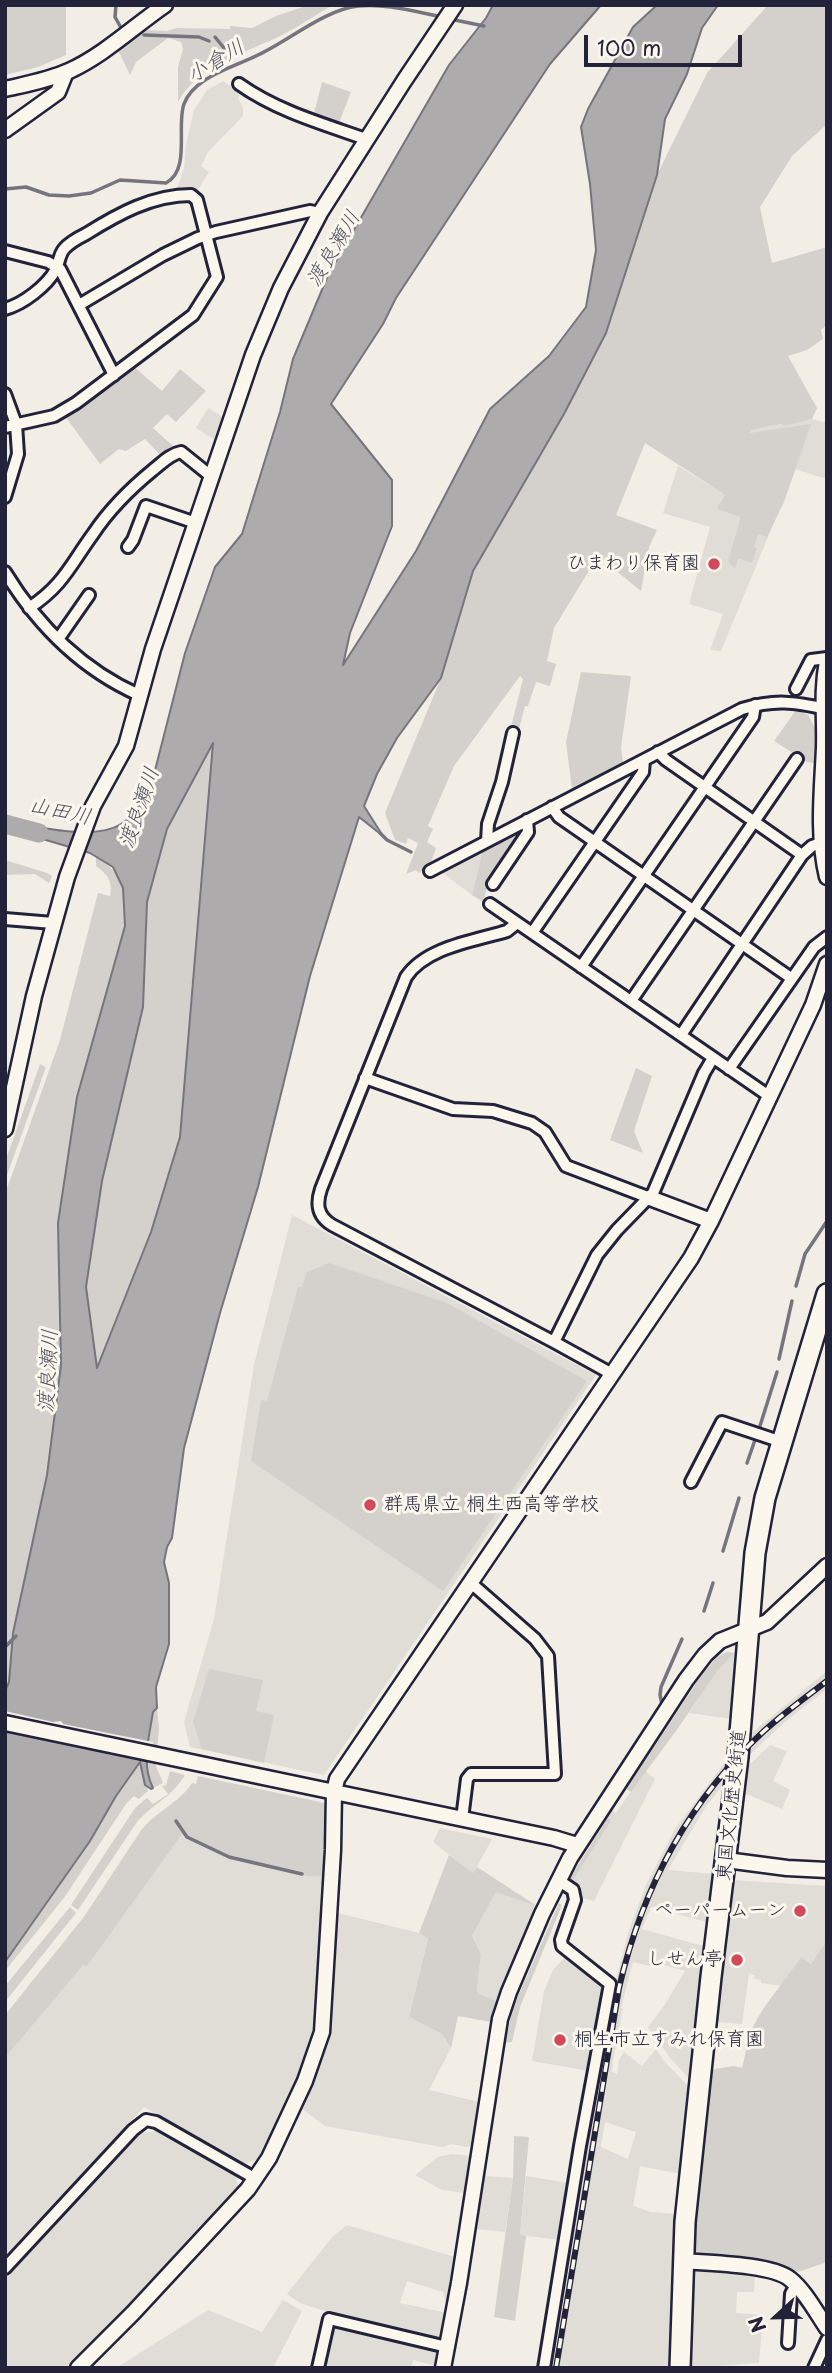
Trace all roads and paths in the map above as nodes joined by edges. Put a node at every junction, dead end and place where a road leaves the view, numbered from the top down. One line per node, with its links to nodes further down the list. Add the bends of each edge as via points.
1 (165, 5): 3 (street, via 99,54)
2 (453, 8): 7 (street)
3 (66, 72): 5 (street); 6 (street, via 58,92)
4 (239, 84): 7 (street, via 295,114)
5 (5, 89)
6 (5, 130)
7 (366, 139): 8 (street)
8 (320, 213): 9 (street, via 310,211); 17 (street, via 266,322)
9 (208, 234): 11 (street, via 197,200 176,195 137,205 98,226 65,248); 12 (street); 14 (street, via 218,277 199,308)
10 (5, 251): 11 (street)
11 (57, 266): 12 (street); 13 (street, via 32,294)
12 (79, 304): 14 (street)
13 (5, 309)
14 (114, 375): 16 (street, via 61,413)
15 (5, 394): 16 (street)
16 (11, 426): 18 (street, via 18,454)
17 (212, 477): 19 (street); 23 (street, via 181,452 170,456 139,481 106,517 68,573)
18 (5, 498)
19 (196, 523): 20 (street, via 146,506); 27 (street)
20 (128, 547)
21 (5, 572): 23 (street)
22 (89, 595): 24 (street)
23 (29, 608): 24 (street)
24 (59, 638): 27 (street, via 92,669)
25 (827, 660): 26 (street, via 811,660); 29 (street)
26 (796, 689)
27 (139, 695): 49 (street, via 127,746 93,806)
28 (755, 705): 29 (street, via 791,701); 31 (street); 34 (street, via 753,716)
29 (824, 708): 40 (street)
30 (513, 733): 38 (street)
31 (658, 752): 32 (street); 34 (street)
32 (644, 760): 35 (street); 39 (street, via 643,772)
33 (797, 760): 37 (street)
34 (705, 787): 37 (street); 43 (street)
35 (552, 807): 36 (street); 39 (street)
36 (527, 820): 38 (street); 45 (street, via 528,832)
37 (754, 821): 41 (street); 47 (street)
38 (487, 841): 42 (street)
39 (594, 842): 43 (street); 51 (street)
40 (821, 843): 41 (street); 44 (street)
41 (802, 855): 53 (street)
42 (430, 871)
43 (644, 876): 47 (street); 55 (street)
44 (827, 877)
45 (493, 884)
46 (489, 904): 50 (street)
47 (693, 910): 53 (street); 57 (street)
48 (5, 919): 49 (street)
49 (54, 923): 63 (street)
50 (517, 923): 51 (street); 61 (street, via 507,931 430,955 412,968)
51 (532, 933): 55 (street)
52 (827, 937): 56 (street)
53 (742, 944): 56 (street); 58 (street)
54 (827, 964): 62 (street, via 813,1005)
55 (581, 967): 57 (street)
56 (791, 978): 60 (street)
57 (631, 1001): 58 (street)
58 (681, 1035): 59 (street)
59 (713, 1058): 60 (street); 64 (street)
60 (729, 1069): 62 (street)
61 (365, 1078): 64 (street, via 453,1109 493,1111 531,1123 545,1132 566,1166); 67 (street, via 317,1202 321,1216)
62 (769, 1097): 65 (street)
63 (5, 1129)
64 (650, 1198): 65 (street); 67 (street, via 597,1255)
65 (711, 1221): 68 (street)
66 (827, 1294): 69 (highway, 東国文化歴史街道)
67 (554, 1342): 68 (street)
68 (612, 1374): 72 (street)
69 (782, 1442): 70 (street, via 722,1422); 73 (highway, 東国文化歴史街道, via 757,1535)
70 (691, 1482)
71 (827, 1566): 73 (street, via 766,1622)
72 (471, 1583): 75 (street, via 339,1775); 76 (street, via 548,1656 555,1774 471,1774)
73 (748, 1630): 77 (street, via 720,1642 698,1664); 78 (highway, 東国文化歴史街道, via 732,1751)
74 (5, 1723): 75 (street)
75 (334, 1792): 76 (street); 81 (street, via 322,2032 305,2081)
76 (462, 1819): 77 (street)
77 (577, 1845): 80 (street)
78 (726, 1860): 79 (street); 82 (highway, 東国文化歴史街道)
79 (827, 1870)
80 (558, 1880): 88 (street, via 500,2019); 92 (street, via 573,1890 575,1900 562,1946 610,1984)
81 (256, 2179): 83 (street, via 146,2120); 89 (street)
82 (682, 2261): 84 (street, via 773,2271); 93 (highway, 東国文化歴史街道)
83 (5, 2268)
84 (796, 2285): 85 (street); 87 (street, via 791,2294)
85 (827, 2328)
86 (827, 2340): 94 (street)
87 (788, 2343)
88 (447, 2347): 90 (street, via 329,2319); 91 (street)
89 (78, 2368)
90 (318, 2368)
91 (443, 2368)
92 (544, 2368)
93 (680, 2368)
94 (814, 2368)

